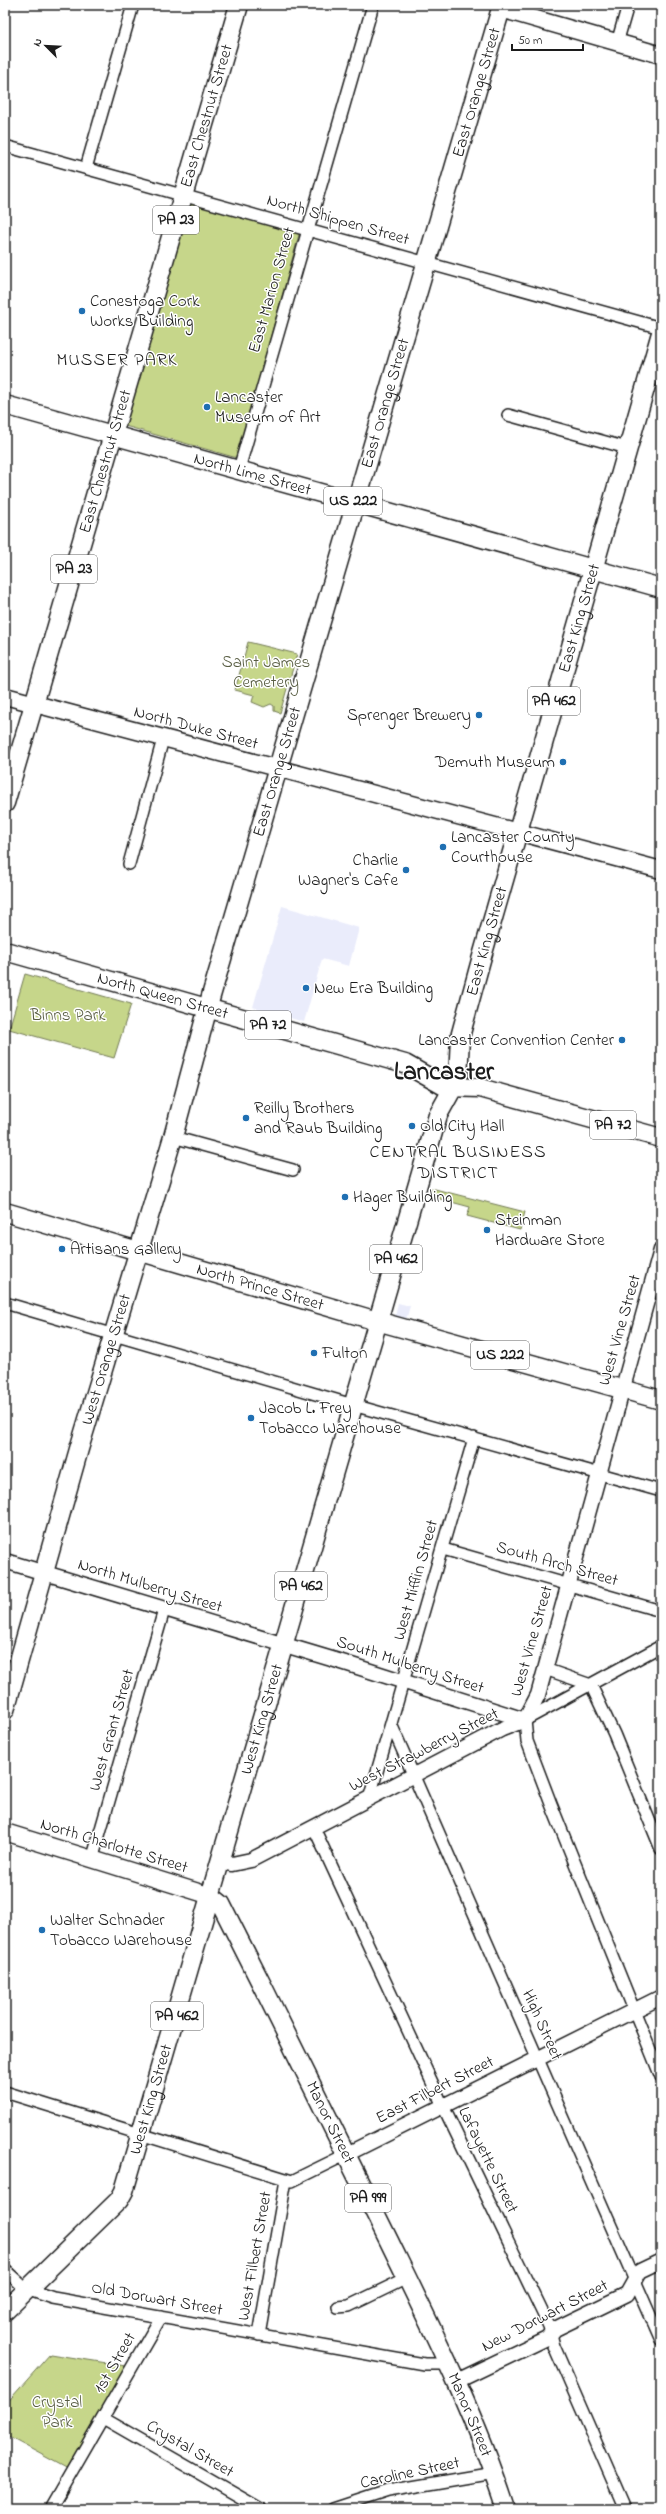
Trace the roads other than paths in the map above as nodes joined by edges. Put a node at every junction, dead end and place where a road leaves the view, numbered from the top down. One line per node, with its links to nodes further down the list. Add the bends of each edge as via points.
1 (133, 5): 9 (street)
2 (239, 5): 10 (main road, East Chestnut Street / PA 23)
3 (373, 5): 11 (street, East Marion Street)
4 (628, 5): 6 (street)
5 (497, 6): 6 (main road); 12 (main road, East Orange Street)
6 (617, 43): 7 (main road)
7 (661, 55)
8 (5, 146): 9 (street, North Shippen Street)
9 (86, 168): 10 (street, North Shippen Street)
10 (184, 194): 11 (street, North Shippen Street); 17 (main road, East Chestnut Street / PA 23)
11 (307, 229): 12 (street, North Shippen Street); 19 (street, East Marion Street)
12 (426, 262): 13 (street, North Shippen Street); 20 (main road, East Orange Street)
13 (661, 328)
14 (661, 333): 18 (main road, East King Street / PA 462)
15 (5, 405): 17 (main road, North Lime Street / US 222)
16 (508, 414): 18 (street)
17 (113, 434): 19 (main road, North Lime Street / US 222); 24 (main road, East Chestnut Street / PA 23)
18 (627, 448): 21 (main road, East King Street / PA 462)
19 (239, 469): 20 (main road, North Lime Street / US 222)
20 (356, 502): 21 (main road, North Lime Street / US 222); 26 (main road, East Orange Street)
21 (592, 569): 22 (main road, US 222); 28 (main road, East King Street / PA 462)
22 (661, 588)
23 (5, 696): 24 (main road, North Duke Street)
24 (34, 704): 25 (main road, North Duke Street); 27 (main road, East Chestnut Street / PA 23)
25 (163, 739): 26 (main road, North Duke Street); 29 (street)
26 (278, 770): 28 (main road, North Duke Street); 32 (main road, East Orange Street)
27 (5, 803)
28 (517, 833): 30 (main road, North Duke Street); 33 (main road, East King Street / PA 462, via 462,1030 460,1068)
29 (129, 864)
30 (661, 870)
31 (5, 951): 32 (main road, North Queen Street / PA 72)
32 (208, 1008): 33 (main road, North Queen Street / PA 72, via 405,1064 435,1082); 34 (main road, West Orange Street)
33 (455, 1088): 35 (main road, PA 72, via 480,1088); 42 (main road, West King Street / PA 462, via 438,1115)
34 (173, 1137): 36 (street); 39 (main road, West Orange Street)
35 (661, 1138)
36 (293, 1170)
37 (5, 1212): 39 (main road, North Prince Street / US 222)
38 (661, 1250): 40 (street, West Vine Street)
39 (139, 1252): 42 (main road, North Prince Street / US 222); 43 (main road, West Orange Street)
40 (658, 1269): 44 (street, West Vine Street)
41 (5, 1303): 43 (street)
42 (377, 1321): 44 (main road, US 222); 46 (main road, West King Street / PA 462)
43 (114, 1335): 46 (street); 52 (main road, West Orange Street)
44 (622, 1390): 45 (main road, US 222); 48 (street, West Vine Street)
45 (661, 1400)
46 (353, 1405): 47 (street); 56 (main road, West King Street / PA 462)
47 (474, 1438): 48 (street); 50 (street, West Mifflin Street)
48 (598, 1473): 49 (street); 53 (street, West Vine Street)
49 (661, 1491)
50 (443, 1549): 53 (street, South Arch Street); 59 (street, West Mifflin Street)
51 (5, 1561): 52 (street, North Mulberry Street)
52 (44, 1573): 54 (street, North Mulberry Street); 61 (main road, West Orange Street)
53 (567, 1584): 55 (street, South Arch Street); 58 (street, West Vine Street)
54 (164, 1610): 56 (street, North Mulberry Street); 69 (street, West Grant Street)
55 (661, 1611)
56 (284, 1645): 59 (street, South Mulberry Street); 70 (main road, West King Street / PA 462)
57 (661, 1646): 60 (street, West Strawberry Street)
58 (545, 1669): 60 (street); 62 (street, West Vine Street, via 538,1695)
59 (403, 1682): 62 (street, South Mulberry Street); 63 (street, West Mifflin Street)
60 (591, 1685): 62 (street, West Strawberry Street); 68 (street)
61 (5, 1710)
62 (525, 1720): 64 (street, West Strawberry Street, via 502,1729); 73 (street, West Vine Street, via 527,1741)
63 (391, 1724): 64 (street, High Street); 65 (street, West Mifflin Street)
64 (414, 1775): 65 (street, West Strawberry Street); 74 (street, High Street)
65 (369, 1799): 66 (street, West Strawberry Street)
66 (314, 1828): 70 (street, West Strawberry Street, via 246,1862); 77 (street, Lafayette Street)
67 (5, 1832): 69 (main road, North Charlotte Street)
68 (661, 1849)
69 (92, 1860): 71 (main road, North Charlotte Street)
70 (221, 1862): 71 (main road, West King Street / PA 462)
71 (211, 1896): 78 (main road, West King Street / PA 462); 79 (main road, Manor Street / PA 999, via 221,1904)
72 (661, 1997): 73 (street)
73 (634, 2010): 74 (street); 75 (street, West Vine Street)
74 (538, 2058): 77 (street, East Filbert Street); 84 (street, High Street)
75 (661, 2077)
76 (5, 2092): 78 (street)
77 (443, 2106): 79 (street, East Filbert Street); 89 (street, Lafayette Street)
78 (142, 2135): 80 (street); 85 (main road, West King Street / PA 462, via 119,2200)
79 (347, 2154): 80 (street, West Filbert Street, via 292,2182); 83 (main road, Manor Street / PA 999)
80 (286, 2180): 90 (street, West Filbert Street)
81 (661, 2261): 84 (street, New Dorwart Street, via 640,2271)
82 (5, 2270): 85 (street)
83 (407, 2278): 86 (street, via 349,2306); 92 (main road, Manor Street / PA 999)
84 (635, 2280): 89 (street, New Dorwart Street, via 626,2294); 91 (street, High Street)
85 (26, 2289): 87 (main road, West King Street / PA 462); 88 (street, Old Dorwart Street, via 53,2298)
86 (338, 2307)
87 (5, 2311)
88 (161, 2317): 90 (street, Old Dorwart Street); 94 (street, 1st Street)
89 (551, 2333): 93 (street, New Dorwart Street, via 547,2338); 100 (street, Lafayette Street, via 554,2346)
90 (259, 2335): 92 (street, Old Dorwart Street, via 424,2364)
91 (661, 2340)
92 (448, 2364): 93 (main road, Manor Street / PA 999)
93 (457, 2381): 95 (main road, Manor Street / PA 999)
94 (103, 2418): 96 (street, 1st Street); 97 (street, Crystal Street)
95 (494, 2473): 98 (street, Caroline Street, via 388,2491); 99 (main road, Manor Street / PA 999)
96 (50, 2509)
97 (261, 2509)
98 (333, 2509)
99 (506, 2509)
100 (625, 2509)

